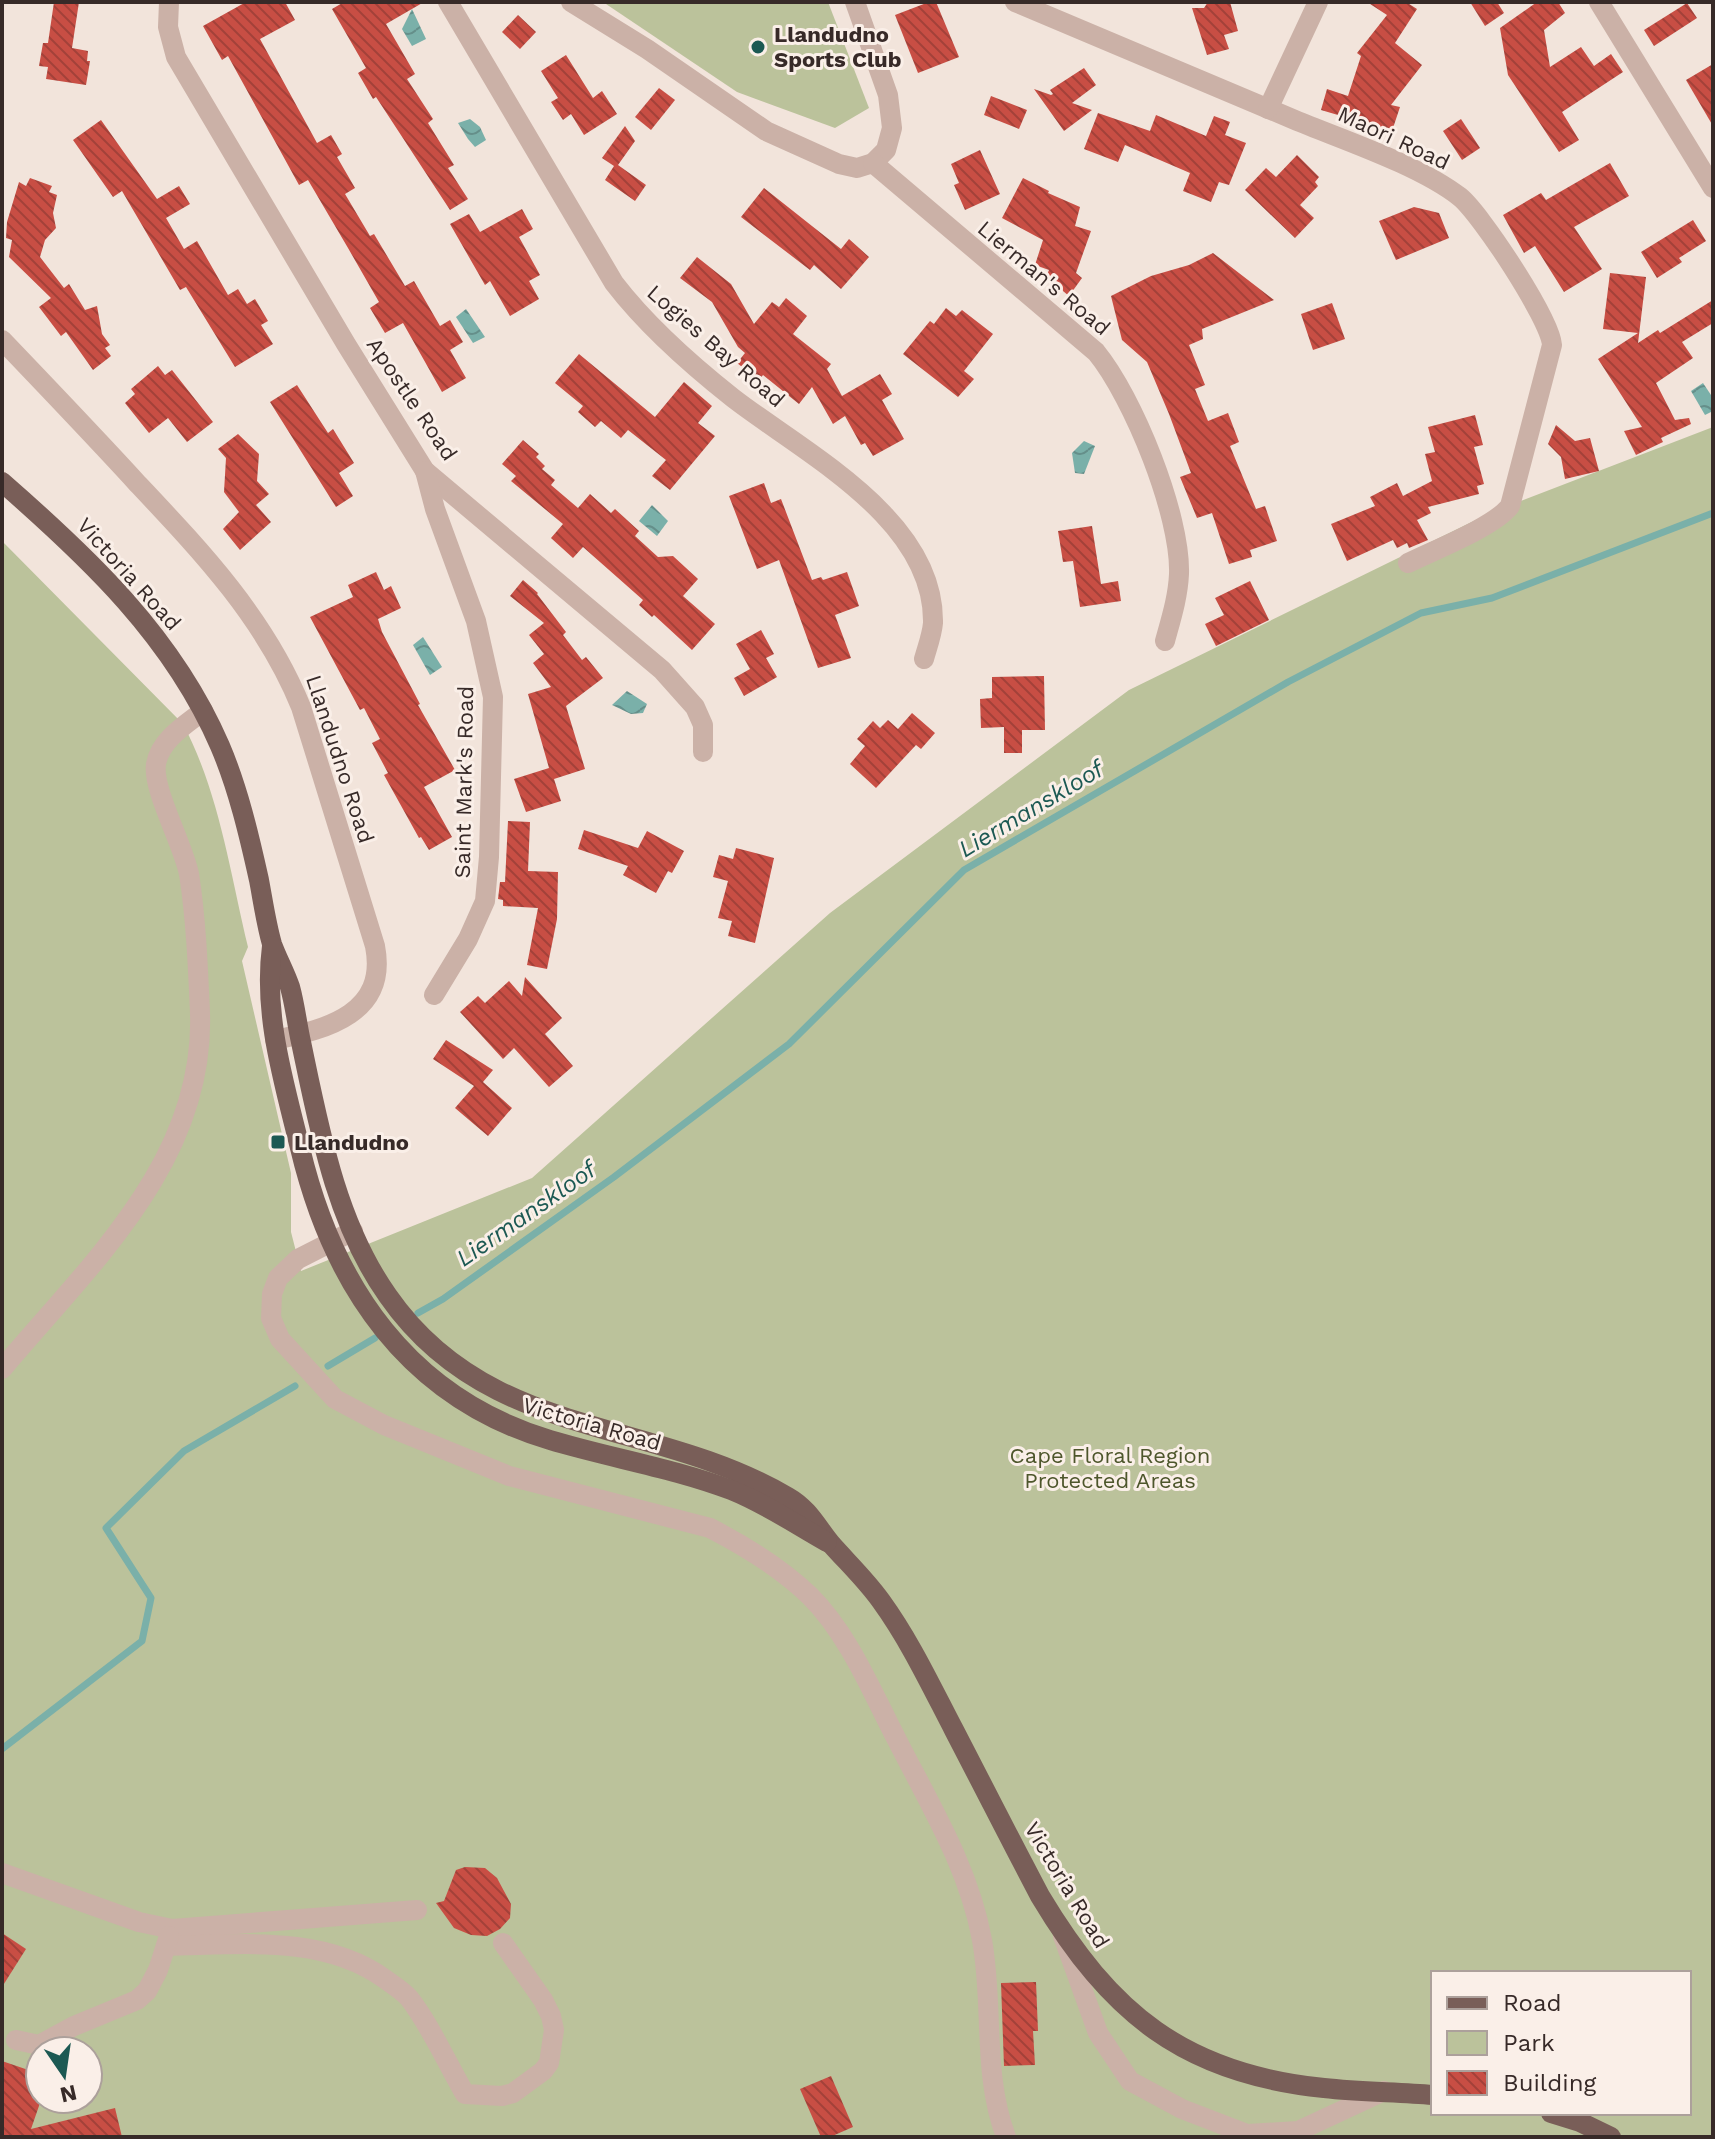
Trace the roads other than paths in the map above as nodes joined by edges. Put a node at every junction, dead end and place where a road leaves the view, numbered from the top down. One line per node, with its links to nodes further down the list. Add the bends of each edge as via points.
1 (169, 2): 12 (street, Apostle Road, via 168,27 176,57)
2 (448, 2): 16 (street, Logies Bay Road, via 633,309 732,397 854,488 910,547 930,596 933,625)
3 (571, 2): 9 (street, via 766,131 839,164 857,168)
4 (855, 2): 9 (street, via 891,112 891,138)
5 (1015, 2): 8 (street, Maori Road)
6 (1318, 2): 8 (street)
7 (1599, 2): 10 (street)
8 (1268, 109): 14 (street, Maori Road, via 1418,173 1462,199 1548,325 1552,345 1510,506)
9 (873, 163): 15 (street, Lierman's Road, via 1110,369 1134,415 1176,539 1179,574)
10 (1713, 188)
11 (2, 340): 21 (street, Llandudno Road, via 212,563 288,676 378,960 375,985 360,1006)
12 (425, 471): 18 (street, Apostle Road, via 662,670 695,707 703,725); 20 (street, Saint Mark's Road, via 476,621 493,697 485,901)
13 (2, 482): 17 (main road, Victoria Road, via 135,609)
14 (1408, 563)
15 (1165, 641)
16 (924, 659)
17 (203, 711): 19 (main road, Victoria Road, via 240,807); 25 (street, via 173,733 155,766 188,872 200,1015 193,1092 159,1172 135,1210)
18 (703, 752)
19 (272, 943): 21 (main road, Victoria Road, via 290,987); 22 (main road, Victoria Road, via 269,994)
20 (434, 995)
21 (299, 1035): 22 (street, Llandudno Road); 23 (main road, Victoria Road, via 332,1172)
22 (275, 1040): 24 (main road, Victoria Road, via 307,1180)
23 (353, 1231): 24 (street); 26 (main road, Victoria Road, via 403,1316 443,1356 484,1385 555,1415 742,1475 804,1508)
24 (330, 1243): 26 (main road, Victoria Road, via 384,1333 442,1388 477,1409 548,1440 731,1490); 36 (street, via 298,1259 278,1278 271,1318 280,1339 335,1399 509,1476 710,1528 777,1568 827,1618 860,1667 966,1881 982,1941 992,2088)
25 (2, 1369)
26 (831, 1543): 29 (main road, Victoria Road, via 900,1629)
27 (2, 1873): 30 (street)
28 (417, 1910): 30 (street)
29 (1062, 1932): 33 (main road, Victoria Road, via 1105,1988 1155,2033 1187,2051 1275,2080); 33 (street, via 1098,2033 1130,2081 1182,2109 1247,2134 1298,2131)
30 (169, 1937): 31 (street, via 341,1954 408,1996 465,2094 502,2096 543,2071 554,2030 543,2000); 32 (street, via 158,1970 137,2000 39,2045)
31 (503, 1943)
32 (16, 2040)
33 (1384, 2091): 34 (main road, Victoria Road)
34 (1431, 2095)
35 (1557, 2115): 37 (main road)
36 (1006, 2137)
37 (1611, 2137)

